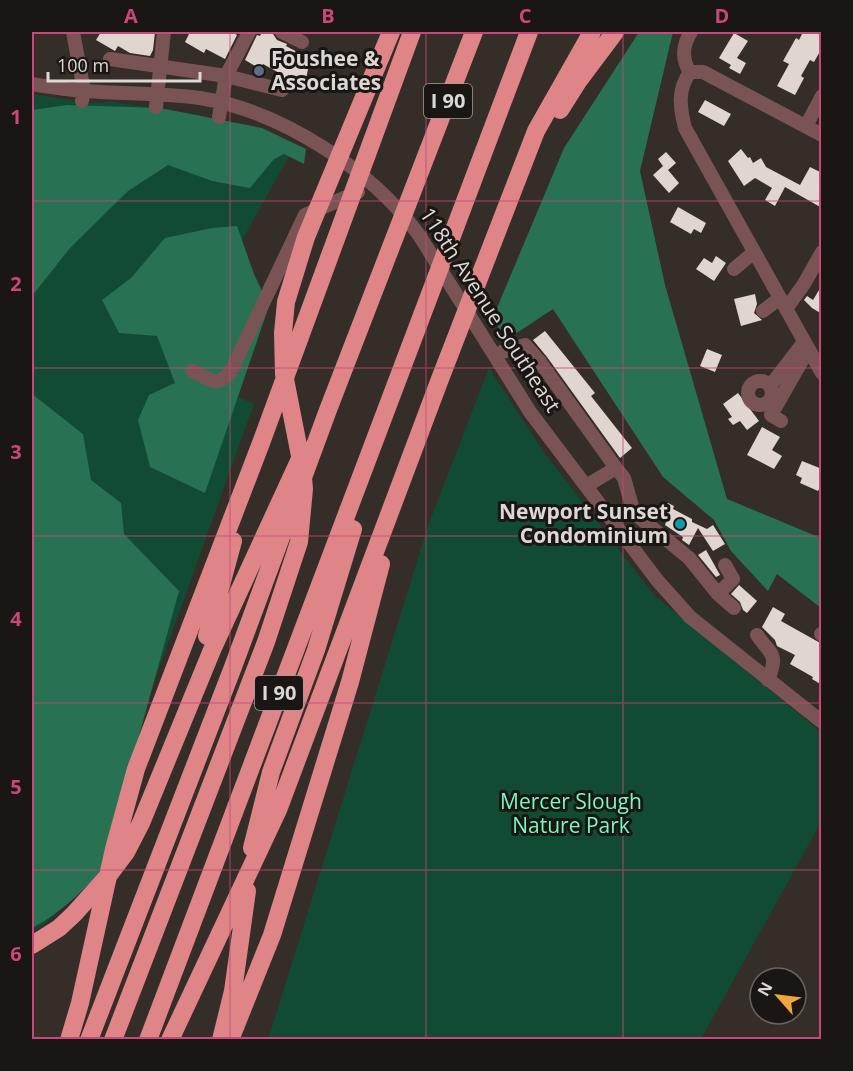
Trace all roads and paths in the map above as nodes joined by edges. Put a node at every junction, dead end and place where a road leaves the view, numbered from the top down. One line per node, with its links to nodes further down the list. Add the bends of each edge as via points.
1 (73, 32): 21 (street)
2 (164, 32): 16 (street)
3 (249, 32): 18 (street)
4 (282, 32): 14 (street)
5 (391, 32): 60 (highway, via 291,280 284,319 284,374 302,466 299,542 266,642)
6 (400, 32): 25 (highway)
7 (412, 32): 25 (highway)
8 (474, 32): 43 (highway, I 90)
9 (529, 32): 29 (highway, I 90)
10 (537, 32): 29 (highway)
11 (592, 32): 31 (highway, via 536,131)
12 (615, 32): 31 (highway, via 561,108)
13 (691, 32): 17 (street, via 684,49)
14 (302, 42)
15 (110, 59): 16 (street)
16 (161, 66): 18 (street); 23 (street)
17 (690, 72): 27 (street, via 703,72); 32 (street, via 680,94 685,128)
18 (226, 76): 20 (street); 24 (street)
19 (32, 84): 21 (street, 118th Avenue Southeast)
20 (282, 90)
21 (83, 96): 23 (street, 118th Avenue Southeast)
22 (822, 96): 27 (street)
23 (158, 100): 24 (street, 118th Avenue Southeast, via 200,98)
24 (222, 103): 26 (street); 39 (street, 118th Avenue Southeast, via 252,111 293,130 369,180 419,235)
25 (380, 115): 47 (highway)
26 (219, 117)
27 (806, 126): 28 (street)
28 (822, 135)
29 (486, 143): 38 (highway, I 90)
30 (360, 191): 40 (street, via 305,215 230,374 213,382)
31 (502, 217): 45 (highway)
32 (754, 252): 34 (street); 35 (street)
33 (822, 252): 35 (street, via 804,284)
34 (734, 269)
35 (783, 304): 36 (street); 37 (street)
36 (763, 311)
37 (806, 346): 41 (street); 42 (street); 44 (street, via 771,415)
38 (411, 347): 61 (highway, I 90); 64 (highway, via 316,650 260,808 233,991)
39 (495, 356): 46 (street, via 525,345); 48 (street, 118th Avenue Southeast, via 530,412)
40 (193, 371)
41 (822, 373)
42 (770, 386)
43 (328, 410): 54 (highway, via 309,440); 59 (highway, I 90)
44 (781, 421)
45 (417, 440): 57 (highway, via 278,810); 65 (highway, via 350,682 272,935)
46 (616, 468): 48 (street); 50 (street, via 624,478 634,513 689,558)
47 (248, 477): 54 (highway, via 223,584); 58 (highway, via 136,769)
48 (586, 486): 53 (street, 118th Avenue Southeast, via 671,597)
49 (725, 565): 50 (street, via 733,579)
50 (718, 594): 51 (street)
51 (734, 608)
52 (757, 635): 53 (street, via 772,651 774,660)
53 (768, 680): 55 (street, 118th Avenue Southeast)
54 (187, 707): 56 (highway, via 126,852 74,914)
55 (821, 721)
56 (32, 945)
57 (211, 953): 62 (highway); 63 (highway, via 204,989)
58 (69, 1040)
59 (89, 1040)
60 (113, 1040)
61 (148, 1040)
62 (170, 1040)
63 (182, 1040)
64 (221, 1040)
65 (230, 1040)

